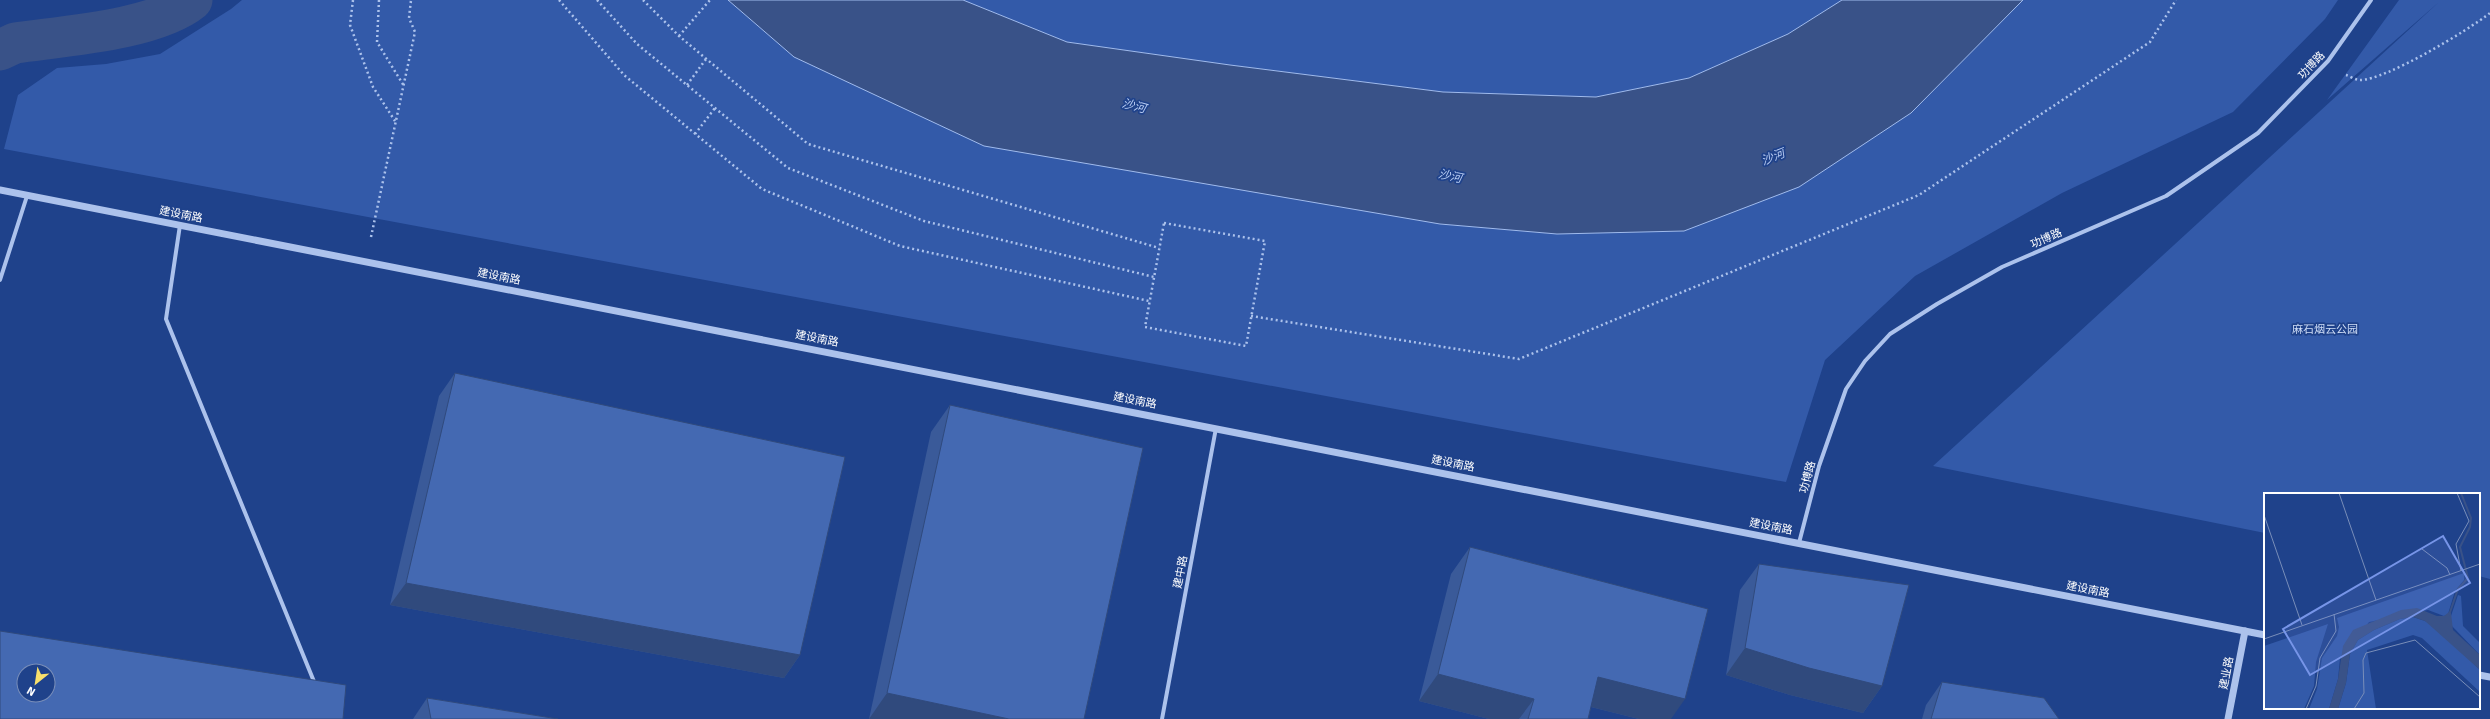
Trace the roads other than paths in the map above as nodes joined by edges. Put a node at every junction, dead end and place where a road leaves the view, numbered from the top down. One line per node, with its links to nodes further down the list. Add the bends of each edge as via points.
1 (2371, 0): 7 (street, 功博路, via 2328,61 2258,133 2166,196 2002,267 1890,334 1865,361 1846,389 1819,466)
2 (0, 190): 3 (street, 建设南路)
3 (27, 196): 4 (street, 建设南路); 5 (street)
4 (180, 225): 6 (street, 建设南路); 12 (street, via 166,319)
5 (0, 280)
6 (1216, 427): 7 (street, 建设南路); 13 (street, 建中路)
7 (1800, 543): 8 (street, 建设南路)
8 (2245, 631): 9 (street, 建设南路); 14 (street, 建业路)
9 (2264, 635)
10 (2480, 675): 11 (street)
11 (2490, 677)
12 (318, 690)
13 (1162, 719)
14 (2228, 719)

